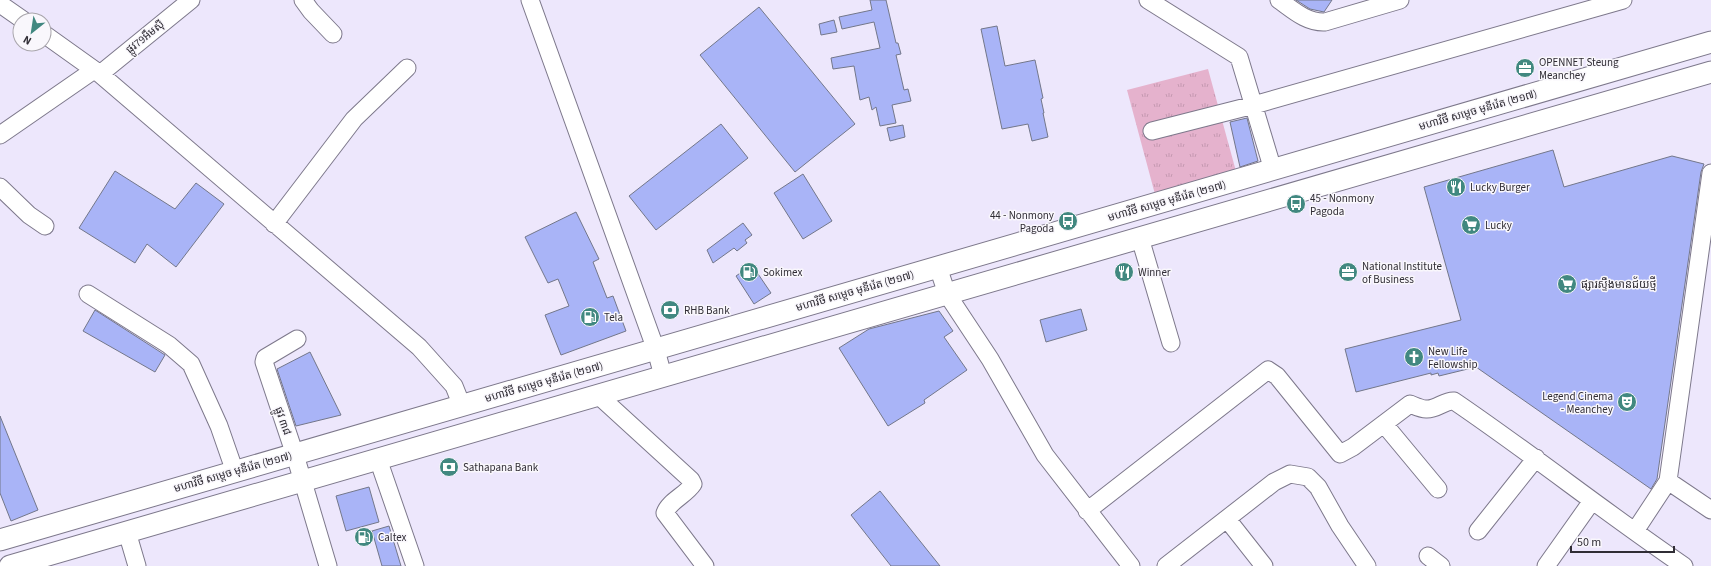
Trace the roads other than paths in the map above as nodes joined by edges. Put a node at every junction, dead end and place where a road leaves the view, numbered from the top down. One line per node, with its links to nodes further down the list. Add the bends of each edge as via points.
1 (190, 0): 14 (street, ផ្លូវ79អឹមស៊ី)
2 (303, 0): 10 (street)
3 (530, 0): 30 (street)
4 (1148, 0): 16 (street, via 1239,57)
5 (1279, 0): 6 (street, via 1317,23)
6 (1400, 0)
7 (1623, 0): 16 (street)
8 (0, 4): 9 (street)
9 (12, 12)
10 (333, 34)
11 (52, 40): 14 (street)
12 (1710, 47): 19 (main road, មហាវិថី សម្តេច មុនីរ៉េត (២១៧))
13 (407, 68): 22 (street, via 354,119)
14 (97, 72): 18 (street, ផ្លូវ79អឹមស៊ី); 22 (street)
15 (1711, 72): 24 (main road)
16 (1254, 105): 17 (street); 19 (street)
17 (1152, 131)
18 (0, 135)
19 (1273, 170): 25 (main road, មហាវិថី សម្តេច មុនីរ៉េត (២១៧))
20 (1711, 174): 40 (street)
21 (0, 187): 23 (street)
22 (274, 224): 33 (street, via 420,347 454,386)
23 (45, 226)
24 (1140, 238): 27 (main road); 29 (street)
25 (938, 267): 27 (street); 30 (main road, មហាវិថី សម្តេច មុនីរ៉េត (២១៧))
26 (88, 294): 38 (street, via 169,345 191,364 219,426)
27 (947, 294): 31 (main road); 44 (street, via 990,360 1045,454)
28 (298, 339): 35 (street, ផ្លូវ ៣៨, via 265,358 264,362)
29 (1172, 343)
30 (656, 350): 31 (street); 33 (main road, មហាវិថី សម្តេច មុនីរ៉េត (២១៧))
31 (663, 376): 32 (main road)
32 (598, 395): 37 (main road); 54 (street, via 691,480 693,484 690,489 668,507 665,513)
33 (462, 406): 35 (main road, មហាវិថី សម្តេច មុនីរ៉េត (២១៧))
34 (1384, 424): 36 (street, via 1410,404 1425,410 1436,408 1451,400); 41 (street); 44 (street, via 1340,454 1277,376 1268,370)
35 (295, 455): 38 (main road, មហាវិថី សម្តេច មុនីរ៉េត (២១៧)); 39 (street, ផ្លូវ ៣៨)
36 (1536, 458): 42 (street); 46 (street)
37 (378, 459): 39 (main road); 53 (street)
38 (235, 472): 49 (main road, មហាវិថី សម្តេច មុនីរ៉េត (២១៧))
39 (303, 481): 48 (main road); 52 (street, ផ្លូវ ៣៨)
40 (1668, 481): 43 (street); 47 (street)
41 (1438, 489)
42 (1592, 501): 47 (street); 59 (street)
43 (1711, 510)
44 (1087, 511): 55 (street)
45 (1227, 519): 56 (street); 57 (street); 58 (street, via 1274,482 1290,474 1308,477 1318,487)
46 (1478, 531)
47 (1635, 531): 60 (street)
48 (127, 532): 50 (main road); 51 (street)
49 (0, 540)
50 (12, 566)
51 (137, 566)
52 (328, 566)
53 (415, 566)
54 (705, 566)
55 (1131, 566)
56 (1166, 566)
57 (1264, 566)
58 (1367, 566)
59 (1546, 566)
60 (1682, 566)

